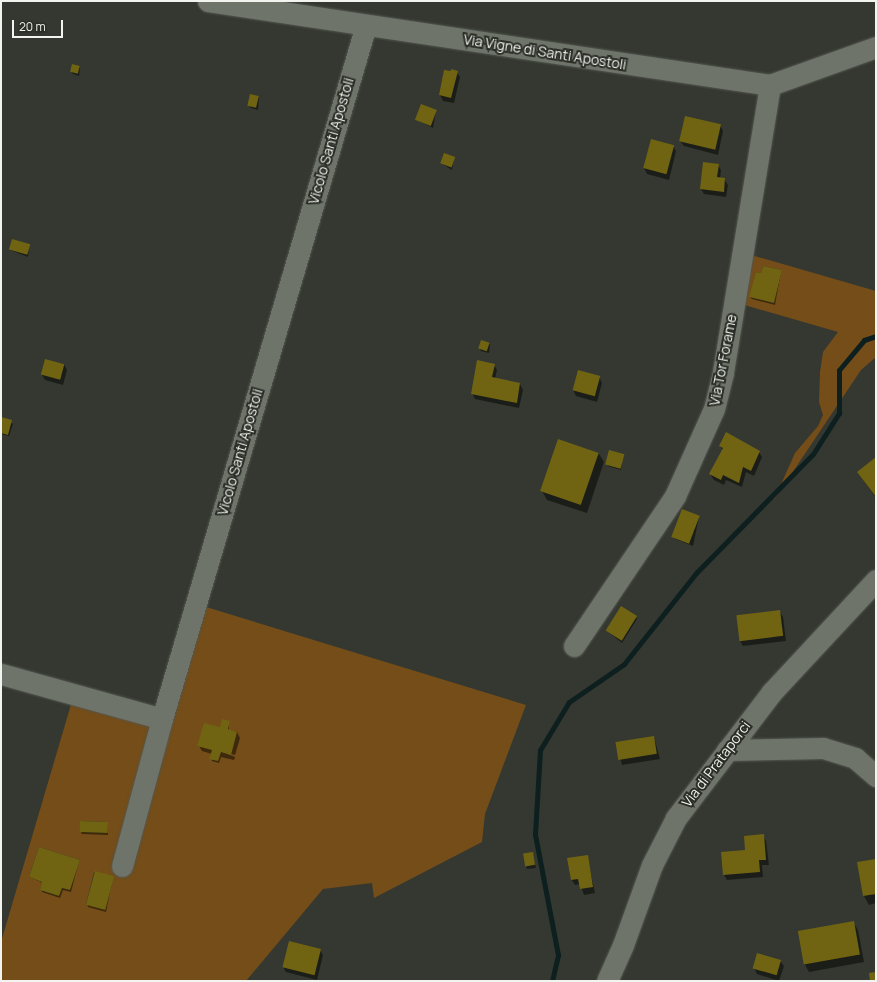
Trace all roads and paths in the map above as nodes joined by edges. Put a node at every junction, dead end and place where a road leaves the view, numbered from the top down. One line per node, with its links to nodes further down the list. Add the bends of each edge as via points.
1 (208, 1): 2 (street, Via Vigne di Santi Apostoli)
2 (366, 25): 4 (street, Via Vigne di Santi Apostoli); 8 (street, Vicolo Santi Apostoli)
3 (876, 47): 4 (street, Via Vigne di Santi Apostoli)
4 (770, 85): 6 (street, Via Tor Forame, via 723,372 714,409 675,496)
5 (876, 580): 9 (street, Via di Prataporci, via 780,682)
6 (574, 646)
7 (1, 674): 8 (street)
8 (162, 719): 11 (street, Vicolo Santi Apostoli)
9 (728, 750): 10 (street, via 823,748 855,758); 12 (street, Via di Prataporci, via 682,809 661,844)
10 (876, 776)
11 (122, 866)
12 (607, 981)

